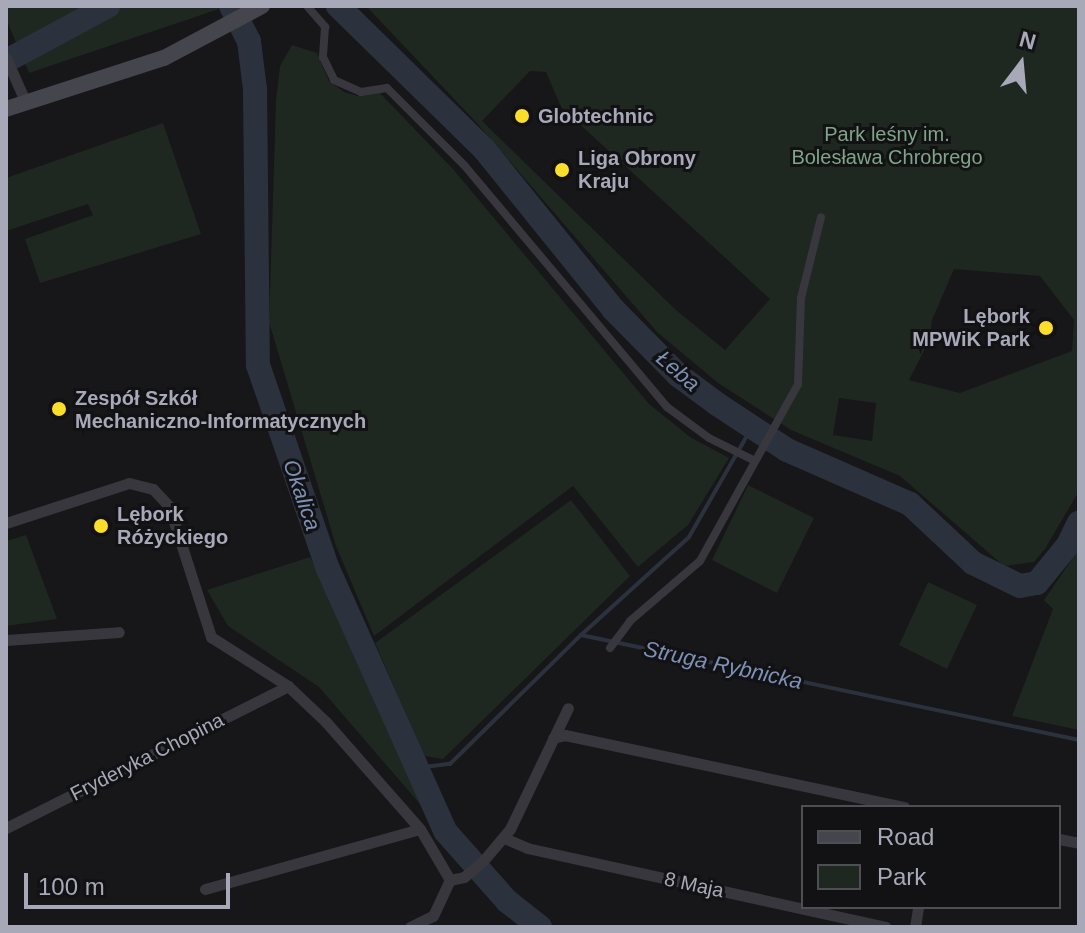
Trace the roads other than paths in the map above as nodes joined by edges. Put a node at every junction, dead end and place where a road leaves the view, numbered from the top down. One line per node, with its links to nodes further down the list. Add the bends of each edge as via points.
1 (262, 6): 4 (main road, via 202,42)
2 (307, 6): 7 (street, via 325,27 323,57 334,80 361,92 387,88 464,165 667,407)
3 (6, 58): 4 (street)
4 (26, 103): 5 (main road)
5 (6, 109)
6 (821, 217): 7 (street, via 801,298 798,384)
7 (753, 460): 11 (street, via 700,561)
8 (6, 523): 12 (street, via 129,483 153,489 169,506 211,637)
9 (119, 632): 10 (street)
10 (6, 640)
11 (610, 648)
12 (288, 686): 16 (street, Fryderyka Chopina); 17 (street)
13 (568, 708): 14 (street)
14 (553, 738): 15 (street, via 565,735); 18 (street)
15 (895, 805)
16 (6, 828)
17 (420, 829): 19 (street); 20 (street)
18 (504, 838): 19 (street, via 469,873); 21 (street, 8 Maja, via 527,848)
19 (450, 880): 23 (street, via 433,916)
20 (205, 889)
21 (801, 908)
22 (803, 909): 24 (street, 8 Maja)
23 (410, 927)
24 (885, 927)

